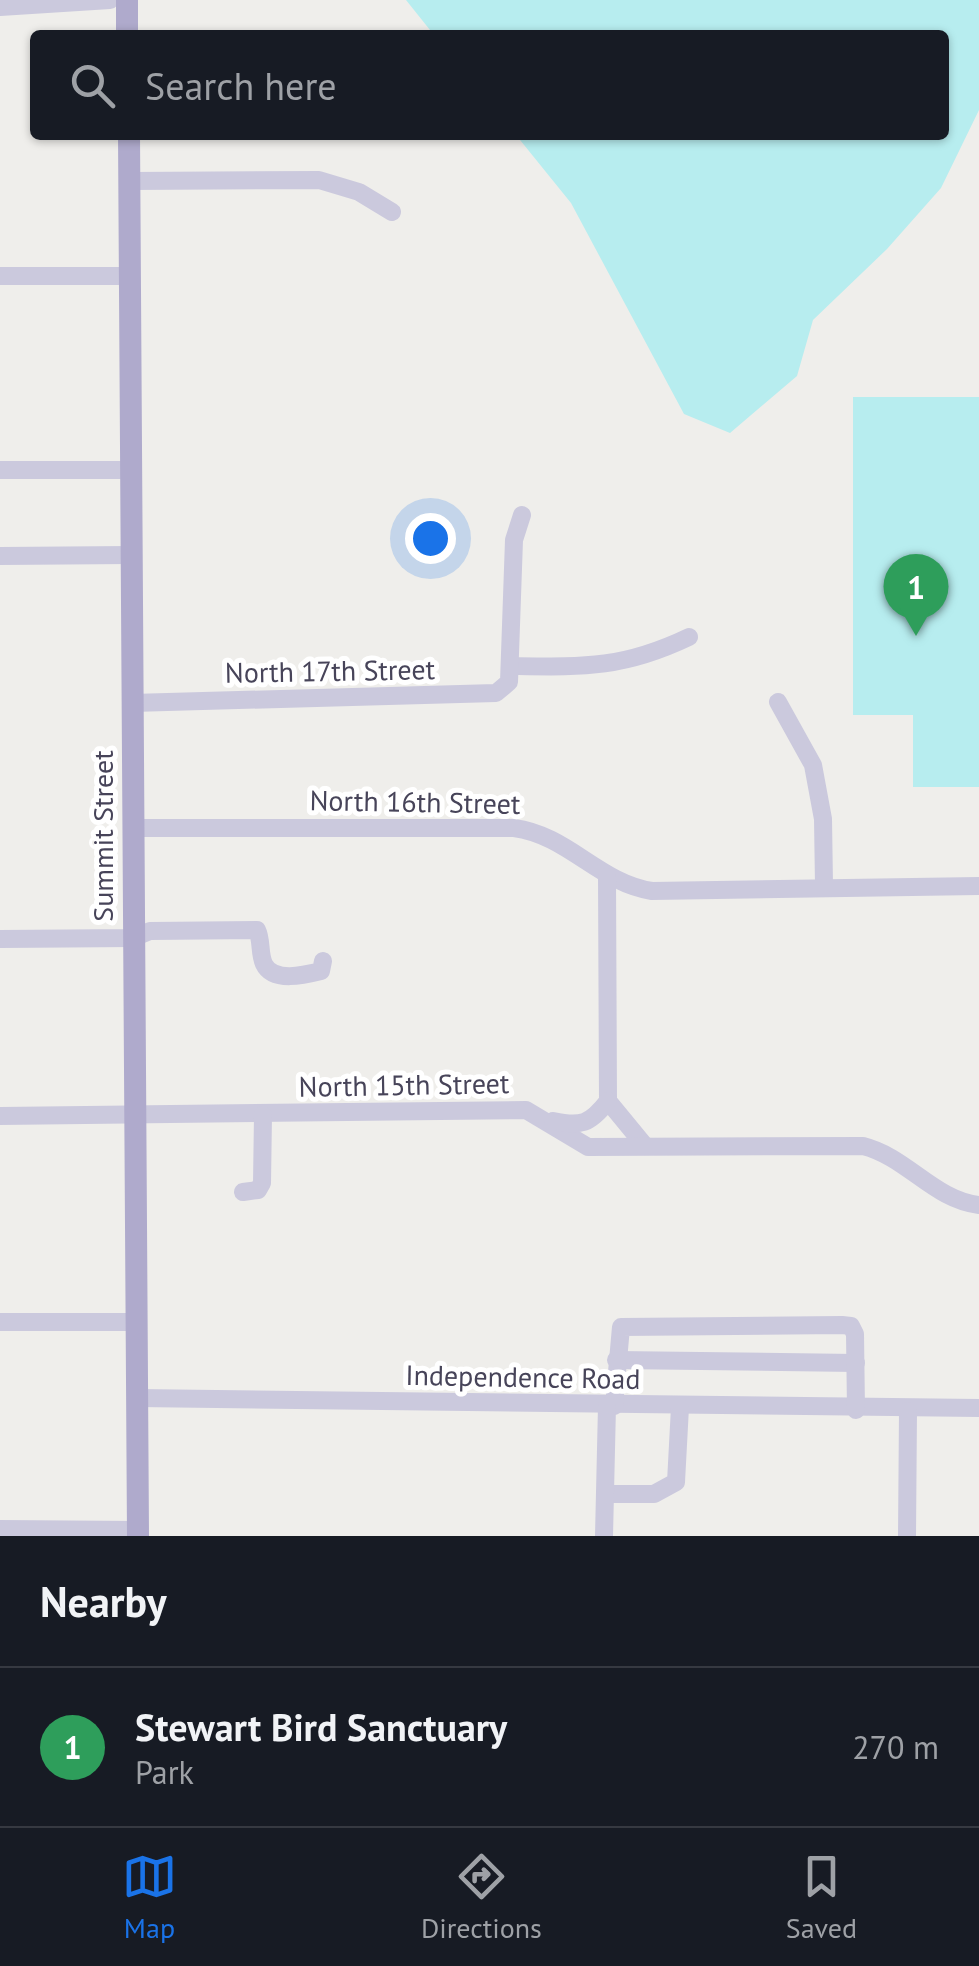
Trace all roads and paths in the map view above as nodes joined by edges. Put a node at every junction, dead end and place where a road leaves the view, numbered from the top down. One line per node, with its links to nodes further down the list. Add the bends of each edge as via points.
1 (110, 0): 3 (street)
2 (127, 0): 4 (main road)
3 (0, 7)
4 (127, 30)
5 (129, 140): 6 (main road, Summit Street)
6 (130, 182): 7 (street, via 319,180 359,192); 9 (main road, Summit Street)
7 (392, 212)
8 (0, 276): 9 (street)
9 (130, 276): 11 (main road, Summit Street)
10 (0, 470): 11 (street)
11 (130, 470): 13 (main road, Summit Street)
12 (522, 515): 16 (street, via 514,540)
13 (131, 555): 14 (street); 18 (main road, Summit Street)
14 (0, 556)
15 (688, 637): 16 (street, via 625,662)
16 (510, 666): 18 (street, North 17th Street, via 509,682 496,693)
17 (778, 702): 21 (street, via 814,765)
18 (132, 703): 19 (main road, Summit Street)
19 (132, 828): 20 (street, North 16th Street, via 514,828 556,839); 23 (main road, Summit Street)
20 (607, 877): 21 (street, North 16th Street, via 652,891); 26 (street)
21 (824, 885): 22 (street, North 16th Street)
22 (979, 886)
23 (134, 938): 24 (street); 25 (street, via 150,930 257,930 272,973 306,975 321,971); 29 (main road, Summit Street)
24 (0, 939)
25 (323, 961)
26 (608, 1101): 30 (street, via 594,1120 578,1126); 31 (street)
27 (263, 1115): 29 (street, North 15th Street); 30 (street, North 15th Street, via 526,1110); 32 (street, via 262,1183)
28 (0, 1116): 29 (street, North 15th Street)
29 (136, 1118): 35 (main road, Summit Street)
30 (548, 1119): 31 (street, North 15th Street, via 588,1147)
31 (645, 1146): 33 (street, North 15th Street, via 864,1146 898,1160 948,1196)
32 (243, 1192)
33 (979, 1204)
34 (0, 1322): 35 (street)
35 (137, 1322): 38 (main road, Summit Street)
36 (616, 1360): 37 (street); 37 (street, via 618,1334 631,1324 823,1324 851,1326); 39 (street)
37 (856, 1363): 42 (street)
38 (137, 1398): 39 (street, Independence Road); 46 (main road, Summit Street)
39 (610, 1406): 40 (street, Independence Road); 44 (street)
40 (680, 1407): 42 (street, Independence Road); 44 (street, via 676,1482 654,1494)
41 (979, 1408): 43 (street, Independence Road)
42 (856, 1410): 43 (street, Independence Road)
43 (908, 1410): 48 (street)
44 (604, 1494): 47 (street)
45 (0, 1529): 46 (street)
46 (138, 1533)
47 (604, 1536)
48 (907, 1536)

